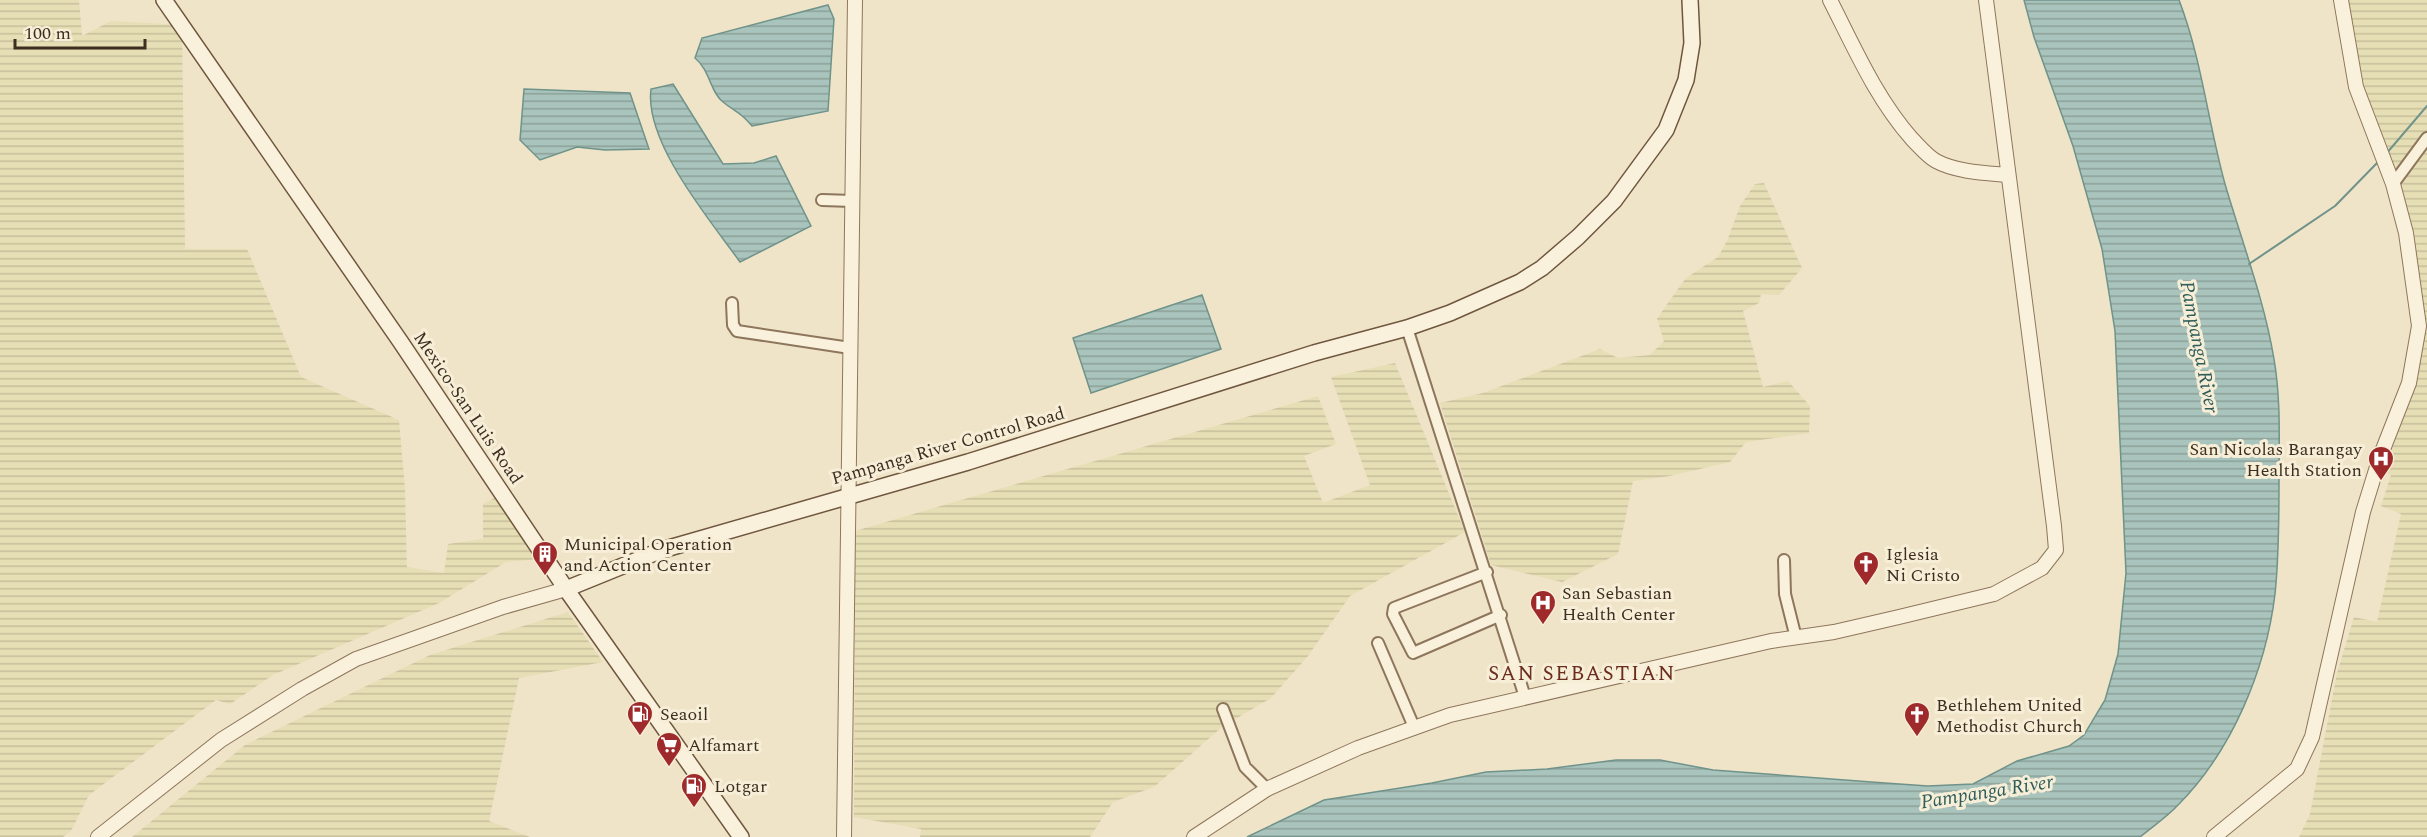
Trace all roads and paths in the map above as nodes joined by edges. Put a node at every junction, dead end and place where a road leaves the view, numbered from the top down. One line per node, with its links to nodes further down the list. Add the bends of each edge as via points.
1 (164, 0): 18 (main road, Mexico-San Luis Road)
2 (855, 0): 11 (street)
3 (1690, 0): 13 (main road, Pampanga River Control Road, via 1692,43 1686,80 1666,130 1614,201 1578,237 1520,282)
4 (1830, 0): 8 (street, via 1867,75 1891,114 1918,145 1935,161)
5 (1986, 0): 8 (street)
6 (2342, 0): 9 (street, via 2356,87)
7 (2427, 138): 9 (street)
8 (2008, 175): 20 (street, via 2056,550 2042,568 1994,594)
9 (2393, 184): 30 (street, via 2406,232 2419,326 2414,368 2379,457 2363,512 2312,737 2297,769)
10 (822, 200): 11 (street)
11 (853, 201): 14 (street)
12 (732, 303): 14 (street, via 737,331)
13 (1407, 328): 15 (main road, Pampanga River Control Road, via 1303,356 979,459); 17 (street)
14 (850, 348): 15 (street)
15 (850, 495): 18 (main road, Pampanga River Control Road, via 662,550); 28 (street)
16 (1784, 560): 20 (street, via 1785,594)
17 (1487, 572): 19 (street); 19 (street, via 1394,608 1393,614 1413,653)
18 (566, 589): 26 (street, Pampanga River Control Road, via 356,659 221,740); 27 (main road, Mexico-San Luis Road)
19 (1501, 615): 22 (street)
20 (1796, 638): 22 (street)
21 (1378, 644): 24 (street)
22 (1525, 697): 24 (street)
23 (1223, 709): 25 (street, via 1245,766)
24 (1414, 727): 25 (street)
25 (1267, 789): 29 (street)
26 (98, 837)
27 (741, 837)
28 (844, 837)
29 (1194, 837)
30 (2214, 837)

